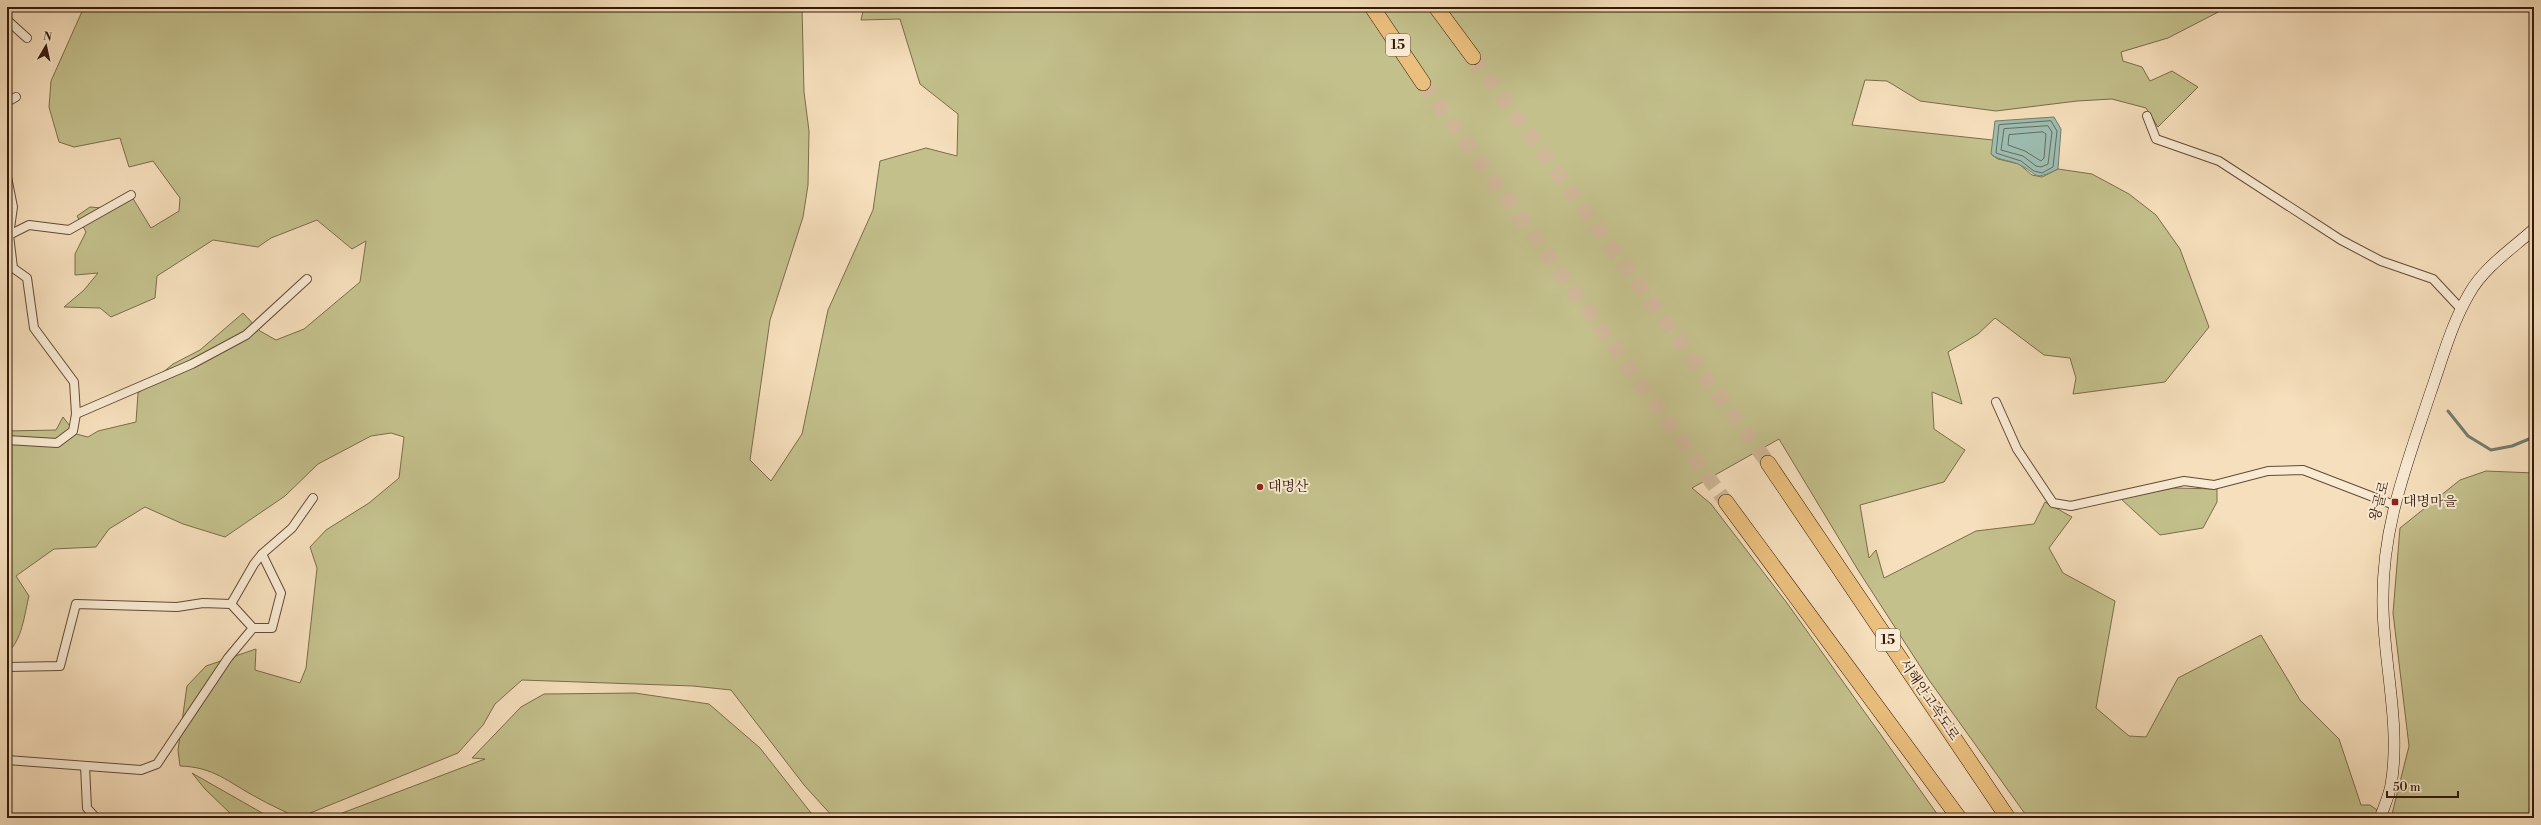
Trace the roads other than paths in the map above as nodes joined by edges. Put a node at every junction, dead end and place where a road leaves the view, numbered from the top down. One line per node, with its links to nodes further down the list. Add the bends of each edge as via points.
1 (1372, 7): 6 (highway, 15)
2 (1436, 7): 5 (highway)
3 (7, 20): 4 (street)
4 (27, 38)
5 (1474, 57)
6 (1423, 83)
7 (16, 97): 8 (street)
8 (7, 102)
9 (2147, 116): 16 (street, via 2156,139 2219,161 2341,240 2381,261 2433,279)
10 (7, 177): 12 (street)
11 (131, 195): 14 (street, via 69,230 29,225)
12 (10, 208): 14 (street)
13 (2534, 228): 16 (main road, 왕골로, via 2484,273)
14 (9, 235): 18 (street, via 12,268 27,278 34,328 74,382)
15 (307, 279): 18 (street, via 246,335 192,364)
16 (2461, 309): 23 (main road, 왕골로, via 2454,322)
17 (1996, 402): 23 (street, via 2017,449 2053,503 2071,506 2184,481 2214,485 2268,471 2304,470)
18 (76, 414): 19 (street, via 73,431 57,443)
19 (7, 440)
20 (1768, 463): 32 (highway, 서해안고속도로 / 15)
21 (313, 498): 24 (street, via 292,528)
22 (1726, 502): 31 (highway)
23 (2394, 505): 33 (main road, 왕골로, via 2383,568 2383,609 2394,752 2391,786)
24 (262, 554): 25 (street); 26 (street, via 281,593 272,628)
25 (231, 604): 26 (street); 27 (street, via 203,603 177,607 76,604 60,666)
26 (253, 628): 29 (street, via 228,658 157,764 141,770)
27 (7, 667)
28 (7, 760): 29 (street)
29 (86, 766): 30 (street, via 87,808)
30 (96, 818)
31 (1959, 818)
32 (2008, 818)
33 (2380, 818)

